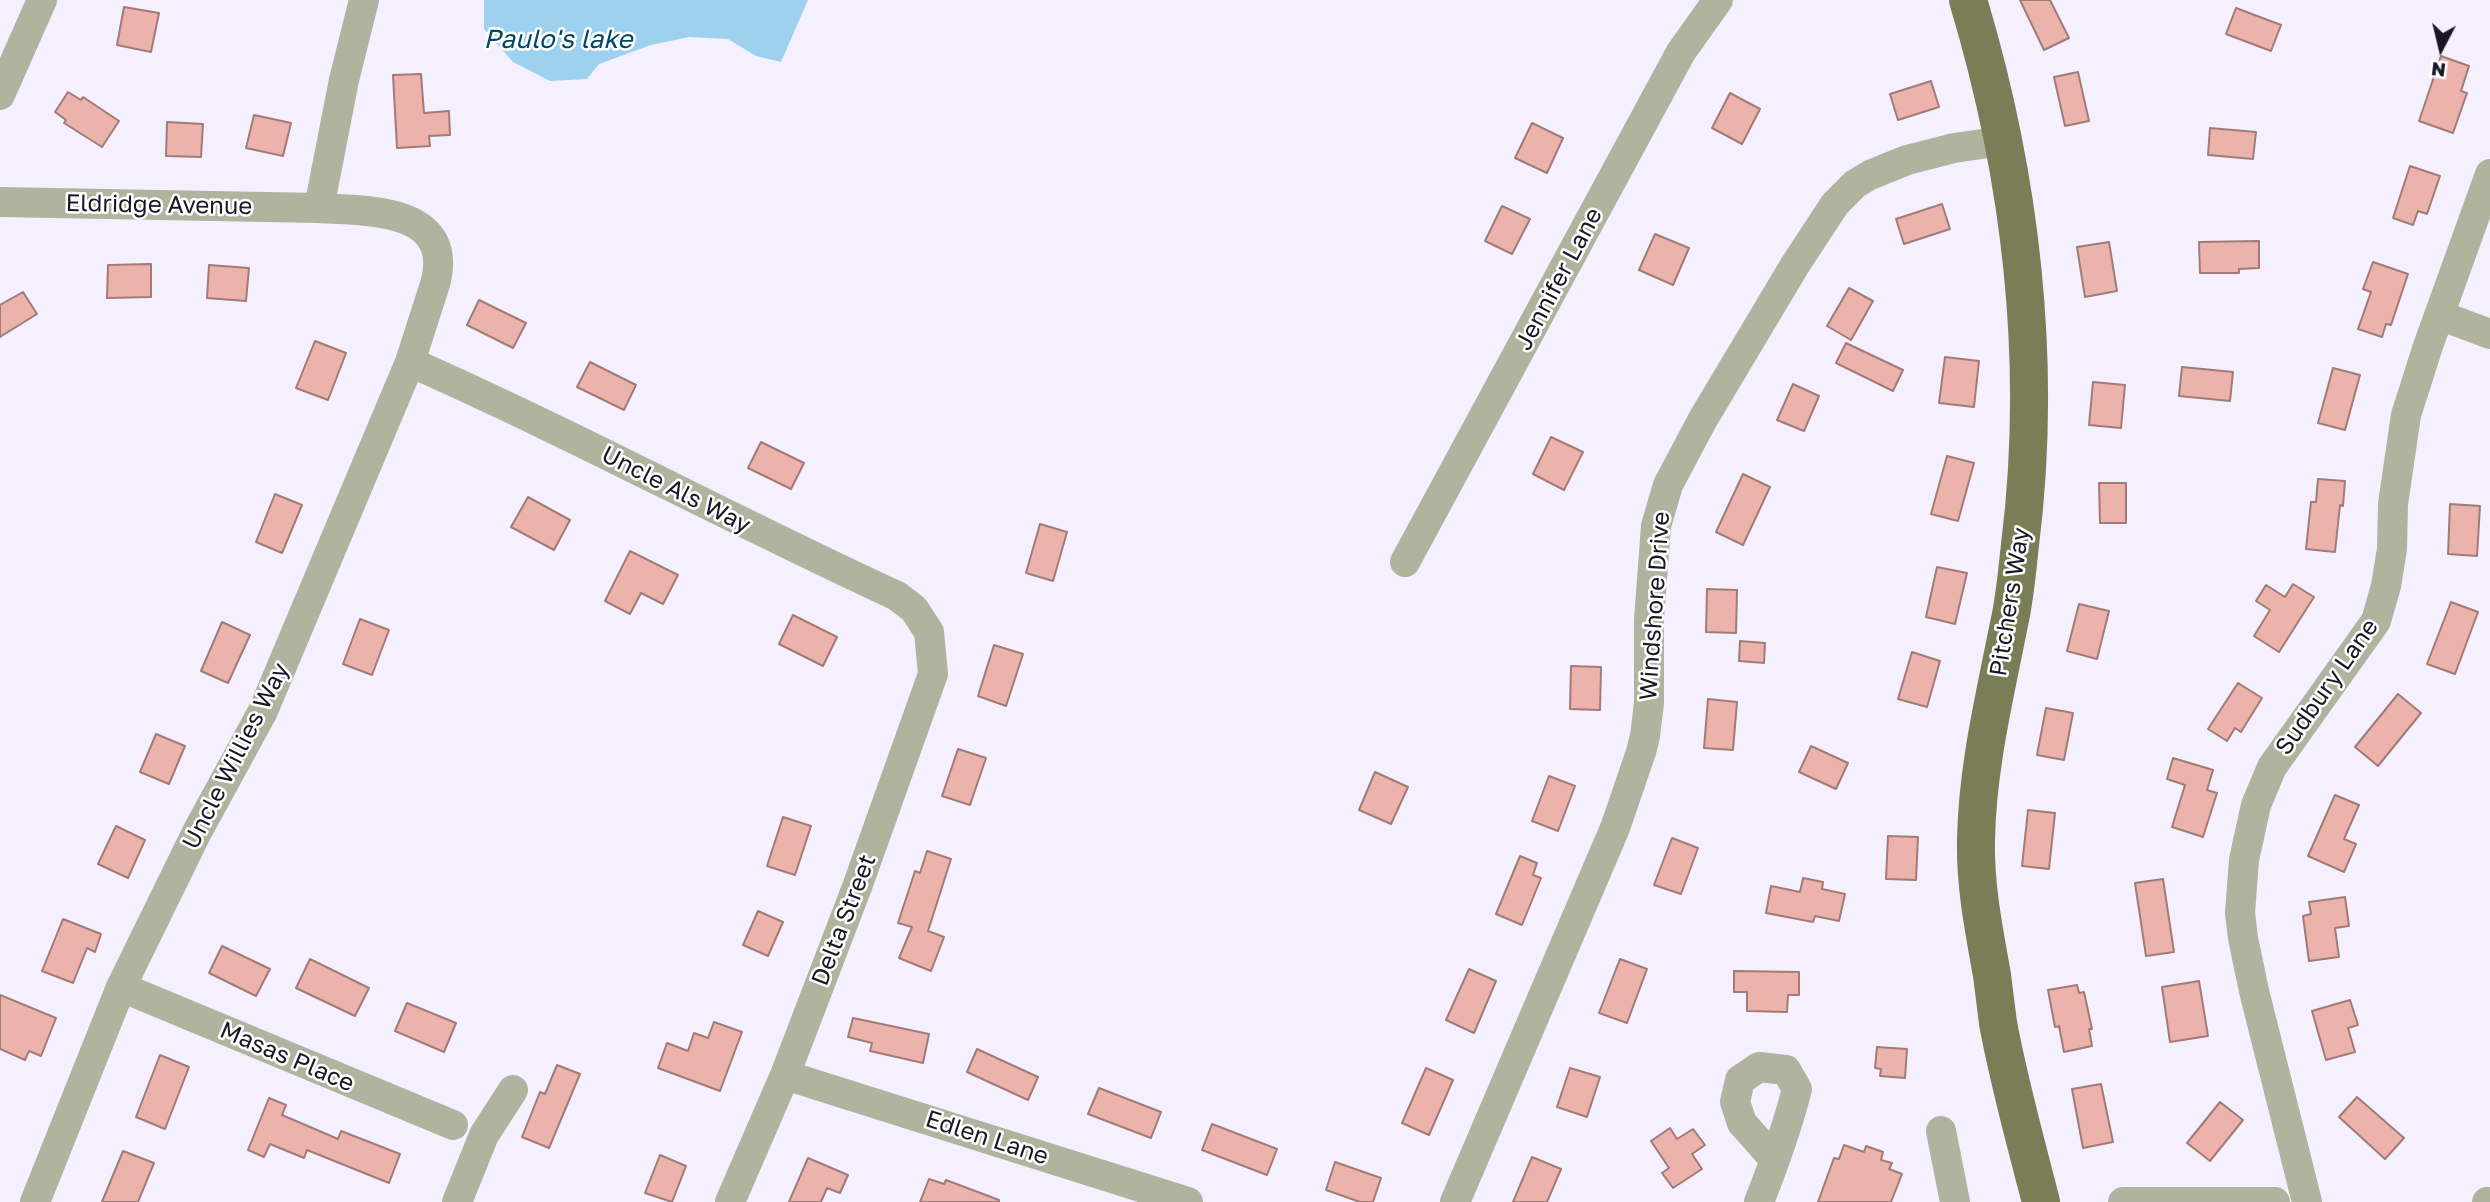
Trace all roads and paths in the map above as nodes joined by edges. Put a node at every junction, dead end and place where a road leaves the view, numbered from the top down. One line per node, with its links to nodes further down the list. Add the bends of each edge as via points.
1 (42, 0): 5 (street)
2 (364, 0): 9 (street)
3 (1718, 0): 14 (street, Jennifer Lane, via 1681,52)
4 (1968, 0): 6 (main road, Pitchers Way)
5 (0, 95)
6 (2003, 141): 27 (street, Windshore Drive, via 1907,160 1870,175 1835,204 1703,419 1668,485 1656,526 1649,703 1641,752 1615,828); 30 (main road, Pitchers Way, via 2026,308 2028,438 2020,547 1984,757 1976,845 1998,1022)
7 (2490, 174): 11 (street, Sudbury Lane)
8 (0, 202): 9 (street, Eldridge Avenue)
9 (319, 208): 10 (street, Eldridge Avenue, via 390,213)
10 (422, 228): 13 (street, Uncle Willies Way, via 438,254 439,268)
11 (2439, 315): 12 (street); 33 (street, Sudbury Lane, via 2406,415 2393,505 2392,549 2376,621 2272,767 2256,806 2244,860 2239,913 2243,938)
12 (2490, 334)
13 (410, 362): 15 (street, Uncle Als Way, via 897,596 914,609); 16 (street, Uncle Willies Way, via 263,711)
14 (1405, 562)
15 (929, 632): 17 (street, Delta Street, via 933,674)
16 (121, 987): 19 (street, Masas Place); 23 (street, Uncle Willies Way)
17 (785, 1075): 22 (street, Edlen Lane); 25 (street, Delta Street)
18 (513, 1090): 24 (street, via 484,1135)
19 (453, 1125)
20 (1941, 1131): 29 (street)
21 (1775, 1160): 28 (street)
22 (1143, 1195): 26 (street, Edlen Lane)
23 (35, 1202)
24 (457, 1202)
25 (730, 1202)
26 (1188, 1202)
27 (1455, 1202)
28 (1759, 1202)
29 (1955, 1202)
30 (2041, 1202)
31 (2123, 1202): 32 (street)
32 (2276, 1202)
33 (2307, 1202)

